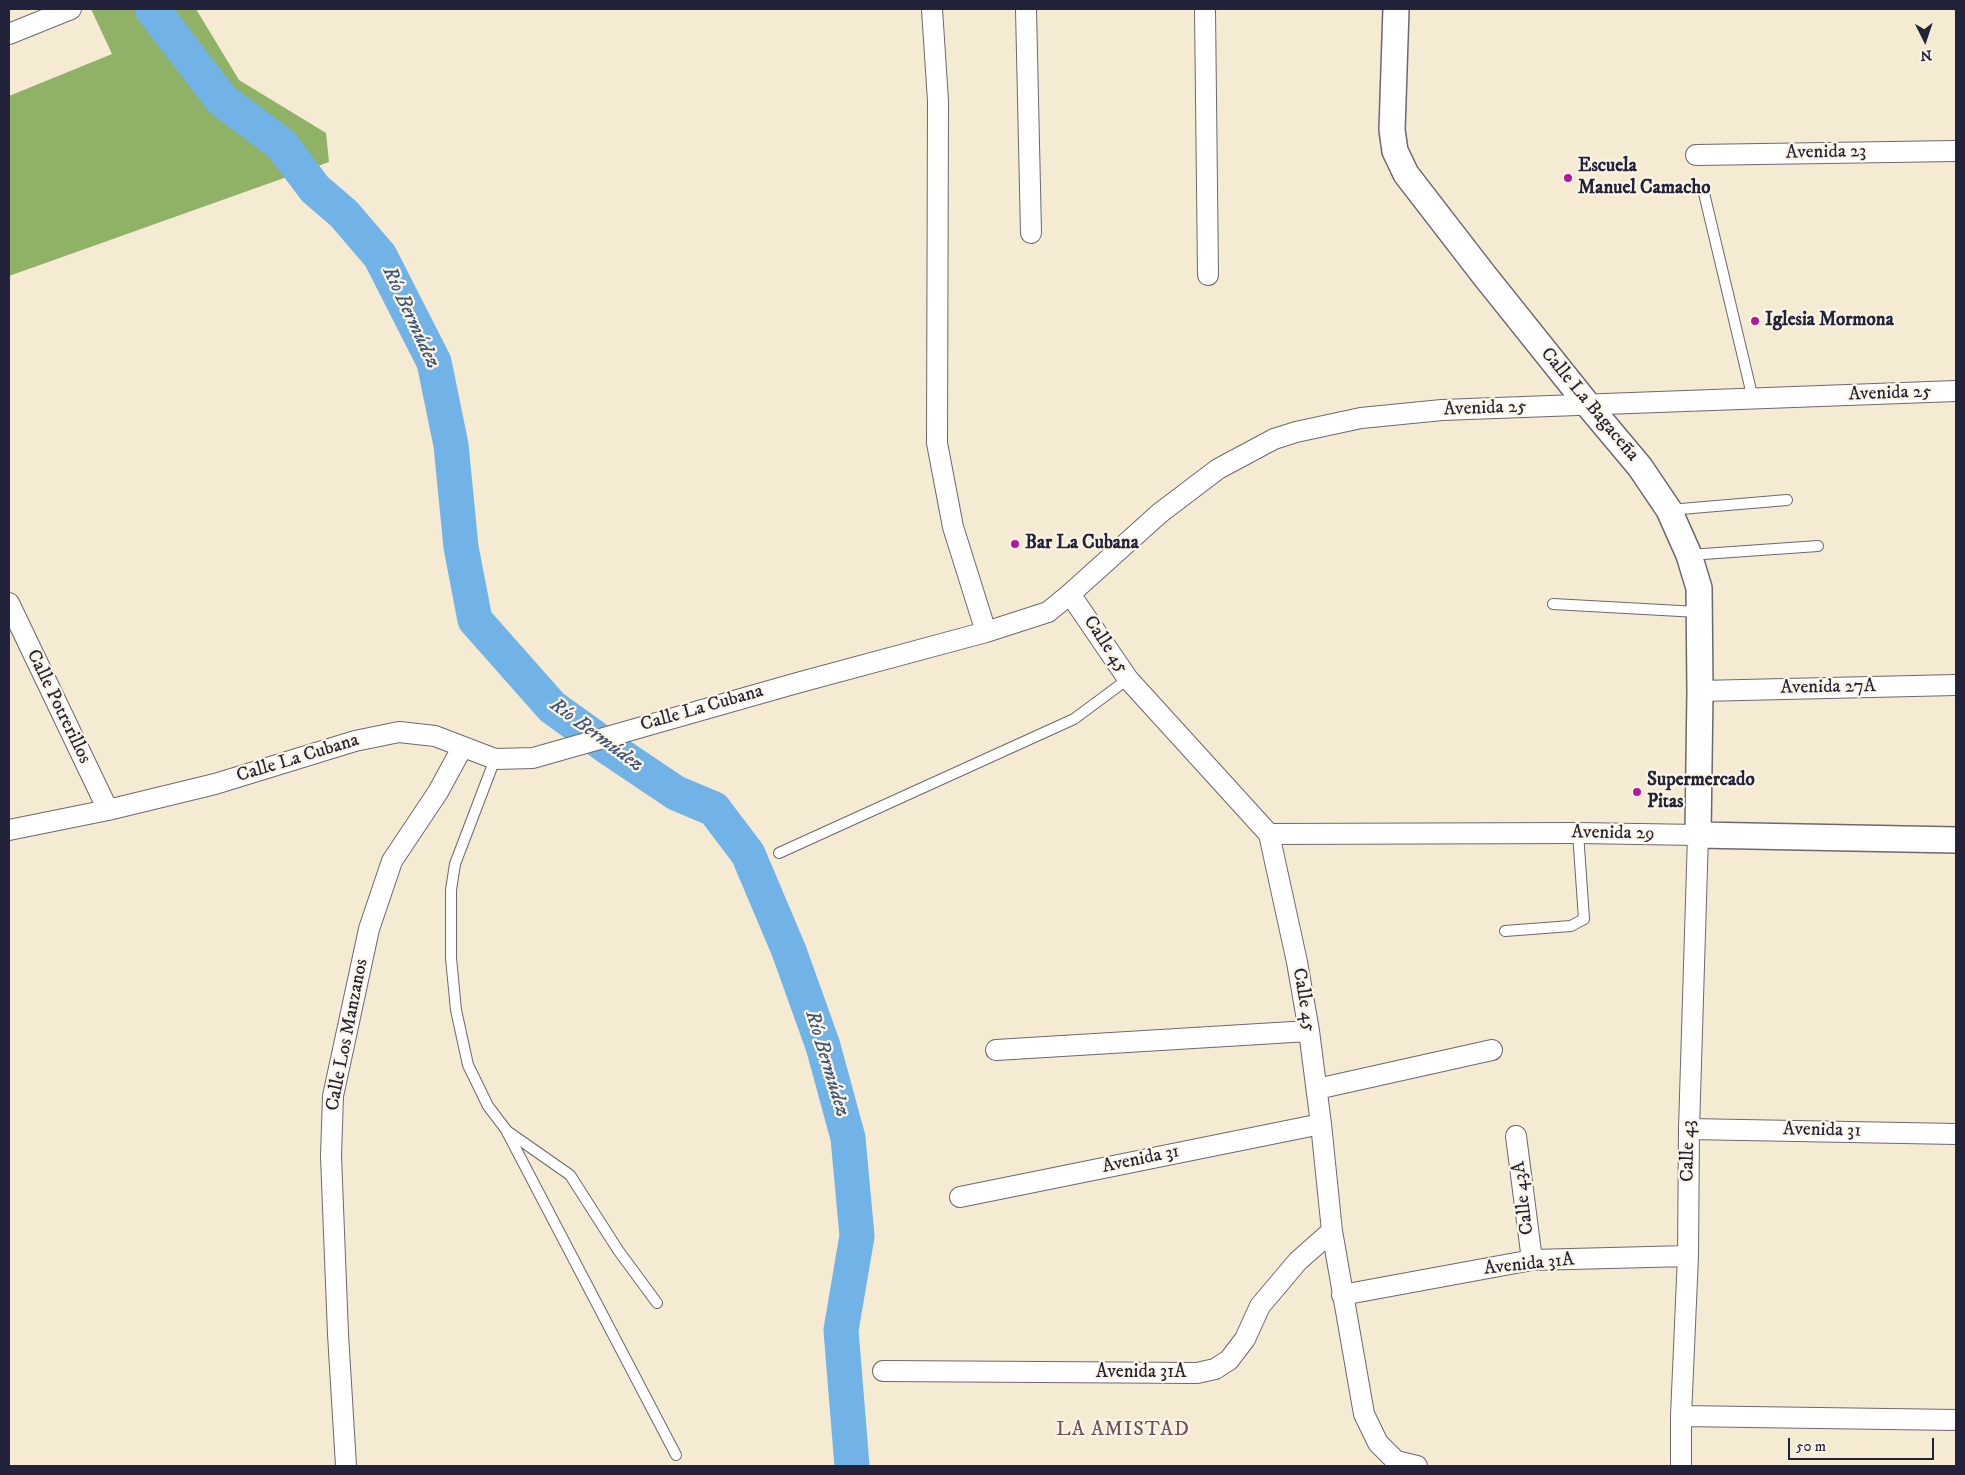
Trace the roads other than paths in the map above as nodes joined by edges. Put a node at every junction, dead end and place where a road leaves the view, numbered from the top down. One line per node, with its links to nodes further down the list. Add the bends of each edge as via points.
1 (71, 9): 6 (street)
2 (932, 9): 23 (street, via 938,102 937,443 953,527)
3 (1026, 9): 10 (street)
4 (1205, 9): 11 (street)
5 (1396, 9): 14 (street, Calle La Bagaceña, via 1392,130 1395,151 1406,174)
6 (9, 34)
7 (1956, 151): 8 (street, Avenida 23)
8 (1696, 155)
9 (1703, 189): 13 (lane)
10 (1031, 233)
11 (1208, 275)
12 (1956, 391): 13 (street, Avenida 25)
13 (1753, 399): 14 (street, Avenida 25)
14 (1588, 405): 16 (street, Calle La Bagaceña, via 1640,467); 19 (street, Avenida 25, via 1442,410 1361,418 1274,439 1218,469 1160,513)
15 (1788, 500): 16 (lane)
16 (1669, 510): 18 (street, Calle La Bagaceña)
17 (1818, 546): 18 (lane)
18 (1689, 555): 22 (street, Calle La Bagaceña, via 1699,588)
19 (1070, 594): 23 (street, Calle La Cubana, via 1048,612); 24 (street, Calle 45)
20 (9, 604): 29 (street, Calle Potrerillos)
21 (1553, 604): 22 (lane)
22 (1700, 612): 26 (street, Calle La Bagaceña)
23 (986, 632): 28 (street, Calle La Cubana, via 533,758)
24 (1128, 679): 32 (street, Calle 45); 35 (lane, via 1074,719)
25 (1956, 685): 26 (street, Avenida 27A)
26 (1700, 690): 33 (street, Calle La Bagaceña)
27 (462, 748): 28 (street, Calle La Cubana); 29 (street, Calle La Cubana, via 435,736 399,732 355,741 215,784); 57 (street, Calle Los Manzanos, via 438,792 392,861 369,929 333,1096 331,1156)
28 (495, 759): 43 (lane, via 455,864 450,890 451,958 456,1010 468,1066 488,1106)
29 (108, 810): 30 (street, Calle La Cubana)
30 (9, 830)
31 (1578, 833): 32 (street, Avenida 29); 33 (street, Avenida 29); 36 (lane, via 1584,919 1571,926)
32 (1269, 834): 37 (street, Calle 45)
33 (1698, 835): 34 (street, Avenida 29); 42 (street, Calle 43)
34 (1956, 840)
35 (778, 853)
36 (1505, 931)
37 (1309, 1031): 38 (street); 40 (street, Calle 45)
38 (996, 1050)
39 (1492, 1050): 40 (street)
40 (1317, 1089): 41 (street, Calle 45)
41 (1321, 1124): 46 (street, Avenida 31); 47 (street, Calle 45)
42 (1689, 1129): 44 (street, Avenida 31); 48 (street, Calle 43)
43 (507, 1131): 51 (lane, via 570,1174 618,1250); 55 (lane)
44 (1956, 1134)
45 (1516, 1136): 49 (street, Calle 43A)
46 (960, 1197)
47 (1332, 1231): 50 (street, Calle 45); 52 (street, Avenida 31A, via 1298,1261 1260,1306 1245,1339 1229,1360 1215,1369 1197,1373)
48 (1688, 1256): 49 (street, Avenida 31A); 53 (street, Calle 43)
49 (1532, 1260): 50 (street, Avenida 31A)
50 (1342, 1295): 56 (street, Calle 45, via 1364,1414 1378,1443)
51 (657, 1303)
52 (883, 1371)
53 (1681, 1416): 54 (street); 59 (street, Calle 43)
54 (1956, 1420)
55 (676, 1455)
56 (1396, 1464): 58 (street)
57 (346, 1466)
58 (1417, 1466)
59 (1680, 1466)

